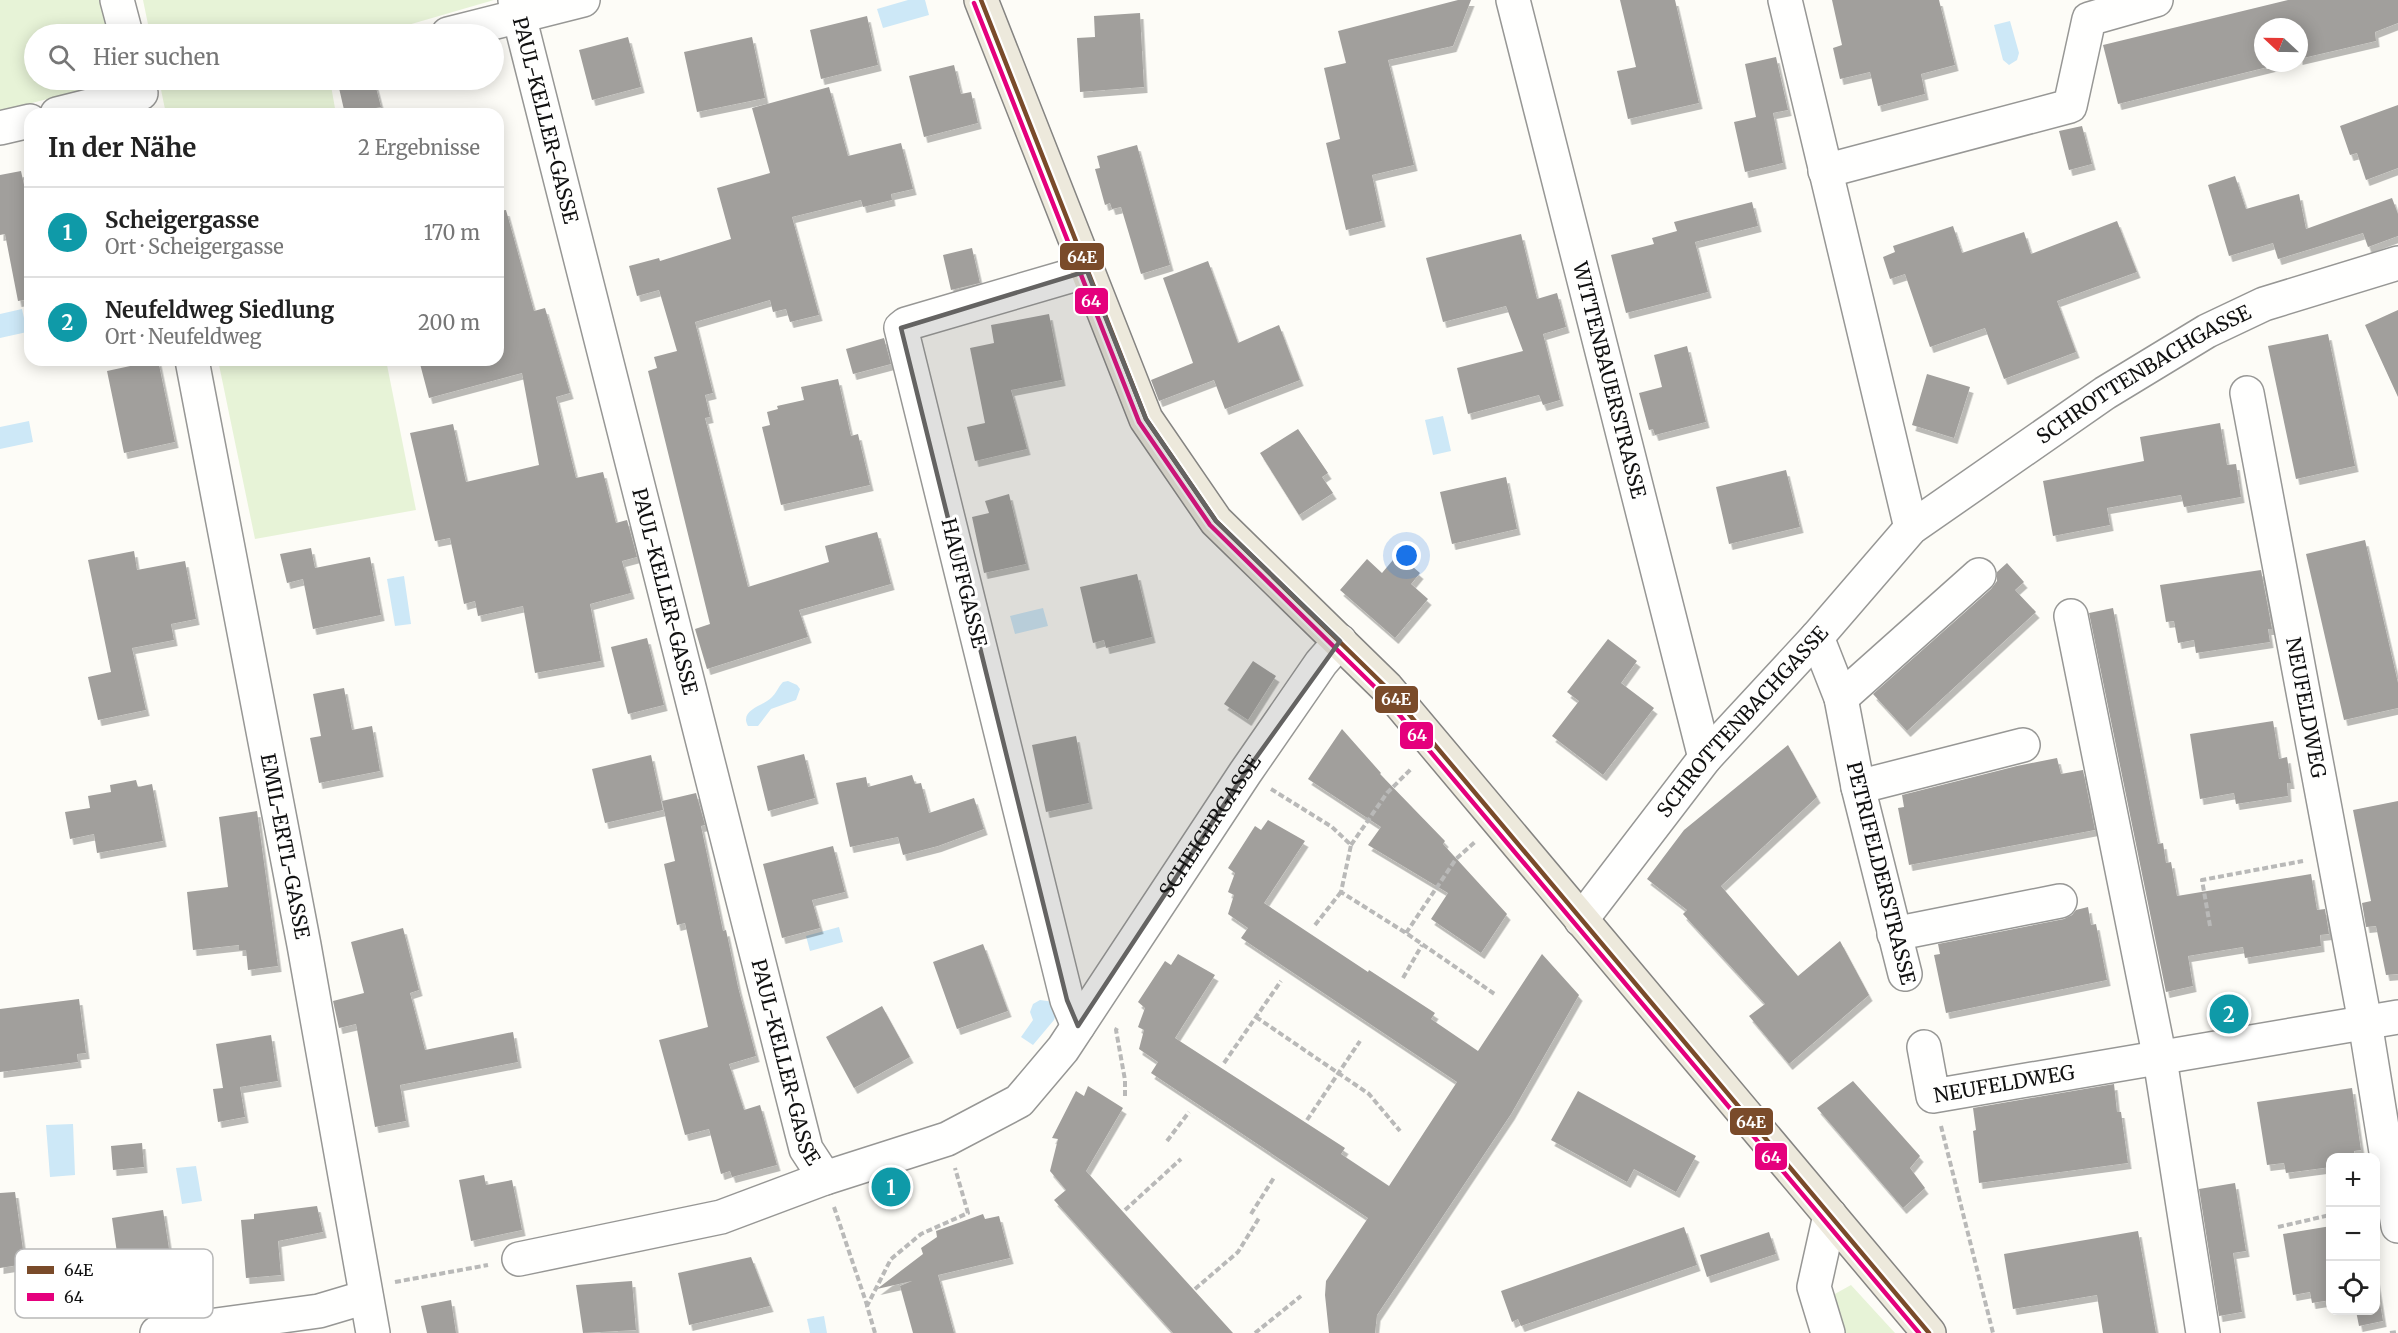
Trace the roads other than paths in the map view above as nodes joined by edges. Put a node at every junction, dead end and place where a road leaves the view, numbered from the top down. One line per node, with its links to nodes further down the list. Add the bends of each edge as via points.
1 (117, 0): 8 (street)
2 (583, 0): 7 (street)
3 (981, 0): 16 (main road)
4 (1513, 0): 26 (street, WITTENBAUERSTRASSE)
5 (1785, 0): 14 (street)
6 (2156, 0): 14 (street, via 2088,19 2070,106)
7 (517, 7): 9 (street); 37 (street, PAUL-KELLER-GASSE, via 806,1149)
8 (123, 24)
9 (474, 24)
10 (142, 96): 11 (street)
11 (85, 108)
12 (24, 122): 13 (street)
13 (0, 128)
14 (1825, 171): 19 (street)
15 (2398, 263): 19 (street, SCHROTTENBACHGASSE, via 2264,304 2207,331 2105,393)
16 (1087, 271): 23 (main road, via 1146,419 1216,521); 34 (street, HAUFFGASSE, via 901,328 1067,1000)
17 (193, 366): 41 (street, EMIL-ERTL-GASSE, via 304,945)
18 (2247, 393): 33 (street, NEUFELDWEG)
19 (1911, 528): 22 (street, SCHROTTENBACHGASSE)
20 (1979, 575): 24 (street)
21 (2071, 616): 36 (street)
22 (1817, 637): 24 (street, PETRIFELDERSTRASSE); 26 (street, SCHROTTENBACHGASSE)
23 (1340, 641): 29 (main road, via 1387,688); 34 (street, SCHEIGERGASSE, via 1245,773)
24 (1841, 698): 27 (street, PETRIFELDERSTRASSE)
25 (2023, 745): 27 (street)
26 (1705, 758): 29 (street, SCHROTTENBACHGASSE)
27 (1858, 787): 30 (street, PETRIFELDERSTRASSE)
28 (2060, 901): 30 (street)
29 (1581, 920): 38 (main road)
30 (1894, 934): 31 (street, PETRIFELDERSTRASSE)
31 (1905, 974)
32 (2398, 1017): 33 (street, NEUFELDWEG)
33 (2365, 1022): 36 (street, NEUFELDWEG); 39 (street, NEUFELDWEG)
34 (1078, 1026): 37 (street, SCHEIGERGASSE, via 1019,1101 947,1139)
35 (1924, 1047): 36 (street, NEUFELDWEG, via 1933,1096)
36 (2160, 1059): 46 (street)
37 (825, 1178): 40 (street, SCHEIGERGASSE, via 721,1217)
38 (1830, 1215): 44 (street, via 1814,1287); 45 (main road)
39 (2398, 1226)
40 (519, 1259)
41 (366, 1297): 42 (street, via 320,1311); 43 (street, EMIL-ERTL-GASSE)
42 (157, 1333)
43 (374, 1333)
44 (1828, 1333)
45 (1929, 1333)
46 (2203, 1333)

